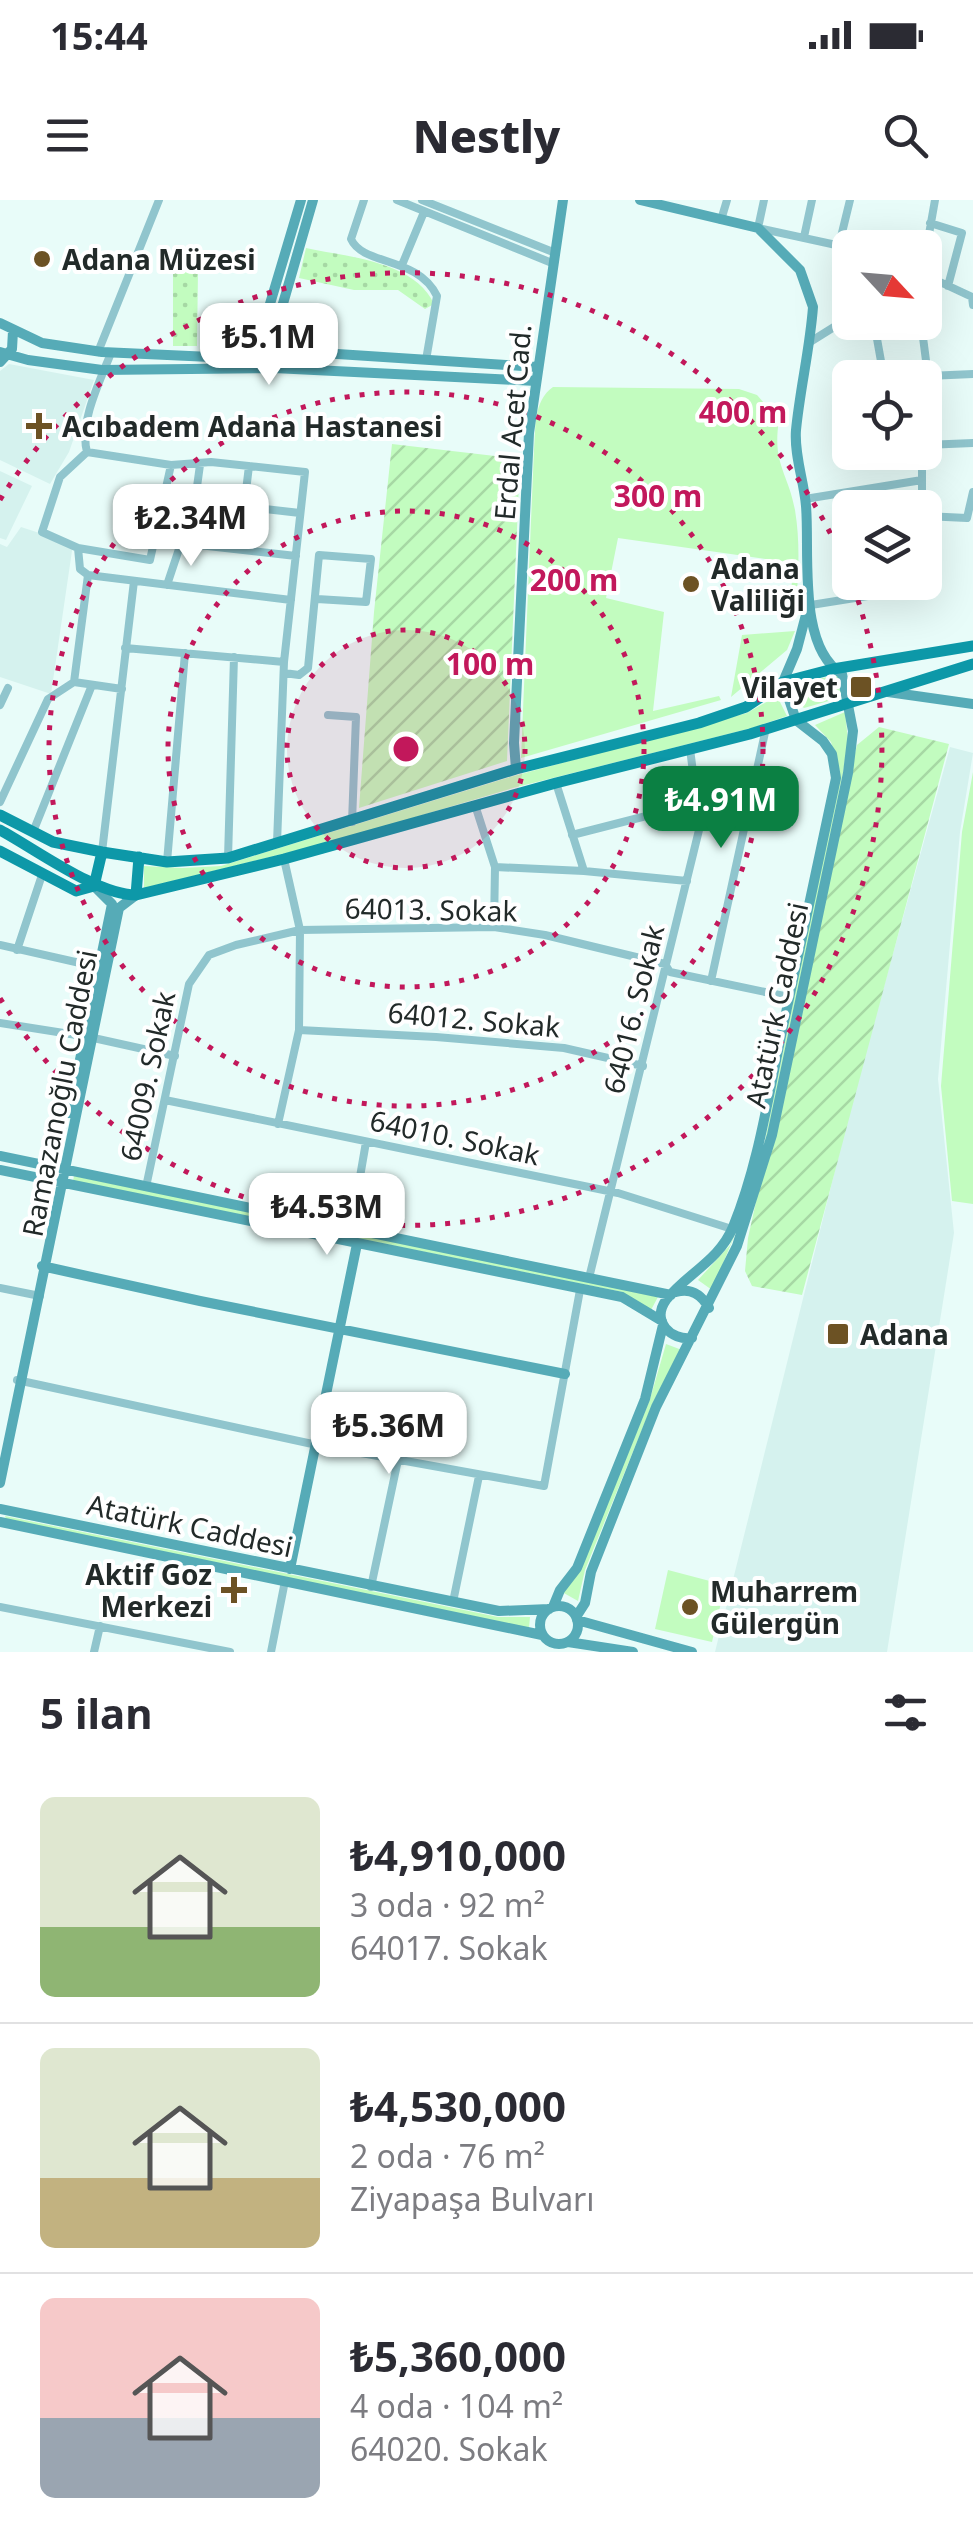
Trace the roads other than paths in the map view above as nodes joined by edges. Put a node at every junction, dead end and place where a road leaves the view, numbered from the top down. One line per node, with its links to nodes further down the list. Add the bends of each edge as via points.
1 (158, 200): 36 (street)
2 (301, 200): 34 (main road)
3 (313, 200): 35 (main road, via 282,307)
4 (350, 200): 15 (street)
5 (397, 200): 16 (street)
6 (422, 200): 25 (street)
7 (563, 200): 25 (main road, Erdal Acet Cad.)
8 (640, 200): 17 (main road)
9 (692, 200): 17 (street)
10 (727, 200): 18 (street)
11 (764, 200): 20 (street)
12 (812, 200): 23 (street)
13 (850, 200): 21 (street)
14 (934, 200): 19 (street)
15 (364, 203): 26 (street, via 353,244)
16 (424, 212): 25 (street); 26 (street)
17 (688, 214): 18 (main road)
18 (721, 220): 20 (main road)
19 (930, 223): 22 (street); 28 (street, via 962,233)
20 (758, 228): 23 (street); 33 (main road, via 809,286)
21 (843, 230)
22 (929, 230)
23 (804, 237): 24 (street)
24 (832, 243)
25 (553, 258): 40 (main road, Erdal Acet Cad.)
26 (402, 266): 39 (street, via 427,278 438,296)
27 (942, 283): 28 (street)
28 (948, 286): 29 (street, via 972,296)
29 (973, 305)
30 (0, 323): 32 (main road)
31 (832, 328): 33 (street)
32 (13, 331): 36 (main road); 38 (main road, via 14,343)
33 (810, 342): 56 (main road, via 796,433)
34 (260, 346): 35 (main road); 37 (main road, via 211,357); 41 (main road)
35 (290, 346): 39 (main road); 41 (main road)
36 (98, 352): 37 (main road)
37 (111, 352): 42 (street)
38 (2, 357): 42 (main road)
39 (426, 360): 40 (main road)
40 (538, 366): 45 (main road, Erdal Acet Cad.)
41 (277, 368): 42 (main road); 45 (main road)
42 (104, 370): 48 (street)
43 (973, 374): 44 (street)
44 (942, 375)
45 (536, 382): 92 (main road, Erdal Acet Cad.)
46 (973, 443): 47 (street)
47 (942, 444)
48 (87, 452): 49 (street); 62 (street, via 60,477 42,532)
49 (171, 465): 50 (street); 62 (street, via 150,560)
50 (200, 465): 51 (street); 57 (street)
51 (248, 466): 58 (street); 59 (street, via 305,472)
52 (922, 470): 53 (street)
53 (922, 480): 54 (street); 56 (street)
54 (922, 490)
55 (973, 492): 60 (street, via 967,518)
56 (805, 499): 70 (main road)
57 (195, 502): 58 (street); 61 (street)
58 (244, 507): 59 (street)
59 (300, 513): 63 (street)
60 (942, 517)
61 (181, 543): 63 (street); 66 (street)
62 (78, 548): 64 (street, via 80,569)
63 (296, 556): 68 (street)
64 (88, 576): 65 (street); 79 (street)
65 (134, 581): 66 (street); 72 (street)
66 (167, 585): 68 (street)
67 (317, 599): 67 (street, via 366,602 370,559 320,555); 78 (street, via 308,668 299,675)
68 (291, 600): 75 (street)
69 (832, 600): 70 (street)
70 (810, 603): 77 (main road, Atatürk Caddesi, via 819,646); 80 (main road)
71 (973, 646): 77 (main road)
72 (126, 648): 73 (street); 83 (street)
73 (186, 653): 74 (street); 109 (street)
74 (234, 657): 75 (street); 107 (street)
75 (284, 662): 78 (street)
76 (973, 664): 84 (main road)
77 (834, 669): 80 (main road); 85 (main road, Atatürk Caddesi, via 842,674)
78 (284, 673): 103 (street)
79 (74, 682): 81 (street); 94 (street, via 48,699)
80 (783, 682): 89 (main road); 92 (main road, via 746,707)
81 (92, 684): 83 (street); 100 (street)
82 (8, 688): 87 (street)
83 (122, 689): 105 (street)
84 (882, 692): 85 (main road); 86 (main road)
85 (847, 702): 89 (main road); 146 (main road, Atatürk Caddesi, via 853,731 848,773 772,1135 737,1246)
86 (973, 704)
87 (0, 706)
88 (328, 716): 98 (street, via 356,717)
89 (796, 720): 90 (main road); 123 (main road, Atatürk Caddesi, via 832,754 836,778)
90 (766, 728): 91 (main road); 122 (street)
91 (690, 749): 93 (main road); 95 (street, 64016. Sokak)
92 (516, 769): 98 (main road)
93 (556, 784): 96 (main road); 101 (street)
94 (0, 802)
95 (696, 803): 101 (street); 113 (street, 64016. Sokak, via 700,826)
96 (476, 805): 108 (main road); 110 (street)
97 (0, 815): 100 (main road)
98 (352, 822): 103 (main road)
99 (0, 830): 114 (main road)
100 (32, 832): 105 (main road)
101 (572, 835): 111 (street)
102 (0, 842): 112 (main road)
103 (277, 844): 107 (main road)
104 (0, 852): 112 (main road)
105 (102, 852): 106 (main road); 114 (main road)
106 (139, 857): 109 (main road); 115 (main road)
107 (228, 858): 109 (main road)
108 (284, 859): 115 (main road); 117 (street)
109 (167, 862)
110 (495, 867): 111 (street); 116 (street)
111 (584, 871): 113 (street)
112 (42, 875): 114 (main road, via 76,891); 119 (street)
113 (688, 881): 121 (street, 64016. Sokak)
114 (94, 886): 115 (main road); 120 (main road, Ramazanoğlu Caddesi, via 112,904)
115 (136, 895): 120 (main road, Ramazanoğlu Caddesi, via 120,906)
116 (494, 927): 117 (street, 64013. Sokak); 121 (street, 64013. Sokak)
117 (300, 930): 125 (street); 127 (street, 64009. Sokak, via 209,956 189,984)
118 (0, 946): 119 (street)
119 (17, 950): 120 (street)
120 (103, 968): 126 (main road, Ramazanoğlu Caddesi)
121 (667, 968): 122 (street, 64013. Sokak); 128 (street, 64016. Sokak)
122 (711, 981): 123 (street, 64013. Sokak)
123 (789, 998): 138 (main road, Atatürk Caddesi, via 751,1175)
124 (0, 1024): 126 (street)
125 (299, 1030): 128 (street, 64012. Sokak, via 564,1048); 130 (street)
126 (89, 1037): 127 (street); 134 (main road, Ramazanoğlu Caddesi)
127 (175, 1056): 129 (street, 64009. Sokak)
128 (643, 1066): 136 (street, 64016. Sokak)
129 (165, 1100): 130 (street, 64010. Sokak); 135 (street, 64009. Sokak)
130 (278, 1124): 131 (street, 64010. Sokak)
131 (366, 1142): 136 (street, 64010. Sokak); 137 (street)
132 (0, 1156): 134 (main road)
133 (0, 1170): 134 (main road)
134 (61, 1176): 135 (main road); 139 (main road); 140 (main road, Ramazanoğlu Caddesi)
135 (146, 1187): 137 (main road)
136 (611, 1192): 138 (street, 64010. Sokak); 141 (street, 64016. Sokak)
137 (350, 1229): 141 (main road)
138 (732, 1230): 144 (main road, Atatürk Caddesi)
139 (357, 1244): 143 (main road); 148 (main road)
140 (44, 1266): 145 (main road, Ramazanoğlu Caddesi); 148 (main road)
141 (588, 1278): 144 (main road)
142 (0, 1288): 145 (street)
143 (580, 1290): 147 (main road, via 622,1298); 150 (street)
144 (673, 1294): 146 (main road, via 699,1294); 147 (main road)
145 (38, 1296): 151 (main road, Ramazanoğlu Caddesi)
146 (708, 1308): 149 (main road)
147 (662, 1323): 149 (main road, via 677,1338); 165 (main road, via 645,1399 577,1568)
148 (340, 1328): 150 (main road); 152 (main road)
149 (692, 1338): 166 (main road, via 656,1407)
150 (565, 1374): 156 (street, via 544,1486)
151 (19, 1381): 152 (street); 153 (main road, Ramazanoğlu Caddesi)
152 (317, 1445): 155 (street); 160 (main road)
153 (4, 1446): 154 (main road, Ramazanoğlu Caddesi); 157 (main road, Ramazanoğlu Caddesi)
154 (0, 1459)
155 (398, 1460): 156 (street); 162 (street)
156 (478, 1476): 163 (street)
157 (0, 1483)
158 (0, 1508): 160 (main road, Atatürk Caddesi)
159 (0, 1522): 161 (main road, Atatürk Caddesi)
160 (290, 1569): 162 (main road, Atatürk Caddesi)
161 (285, 1582): 168 (main road, Atatürk Caddesi); 172 (street)
162 (371, 1586): 163 (main road, Atatürk Caddesi)
163 (453, 1602): 165 (main road, Atatürk Caddesi, via 498,1612)
164 (0, 1607): 167 (street)
165 (551, 1608): 166 (main road, via 568,1609); 168 (main road, via 540,1624)
166 (576, 1619): 169 (main road); 175 (main road)
167 (100, 1626): 170 (street); 171 (street)
168 (544, 1637): 169 (main road); 173 (main road)
169 (567, 1645): 174 (main road)
170 (94, 1652)
171 (230, 1652)
172 (271, 1652)
173 (543, 1652)
174 (633, 1652)
175 (692, 1652)

